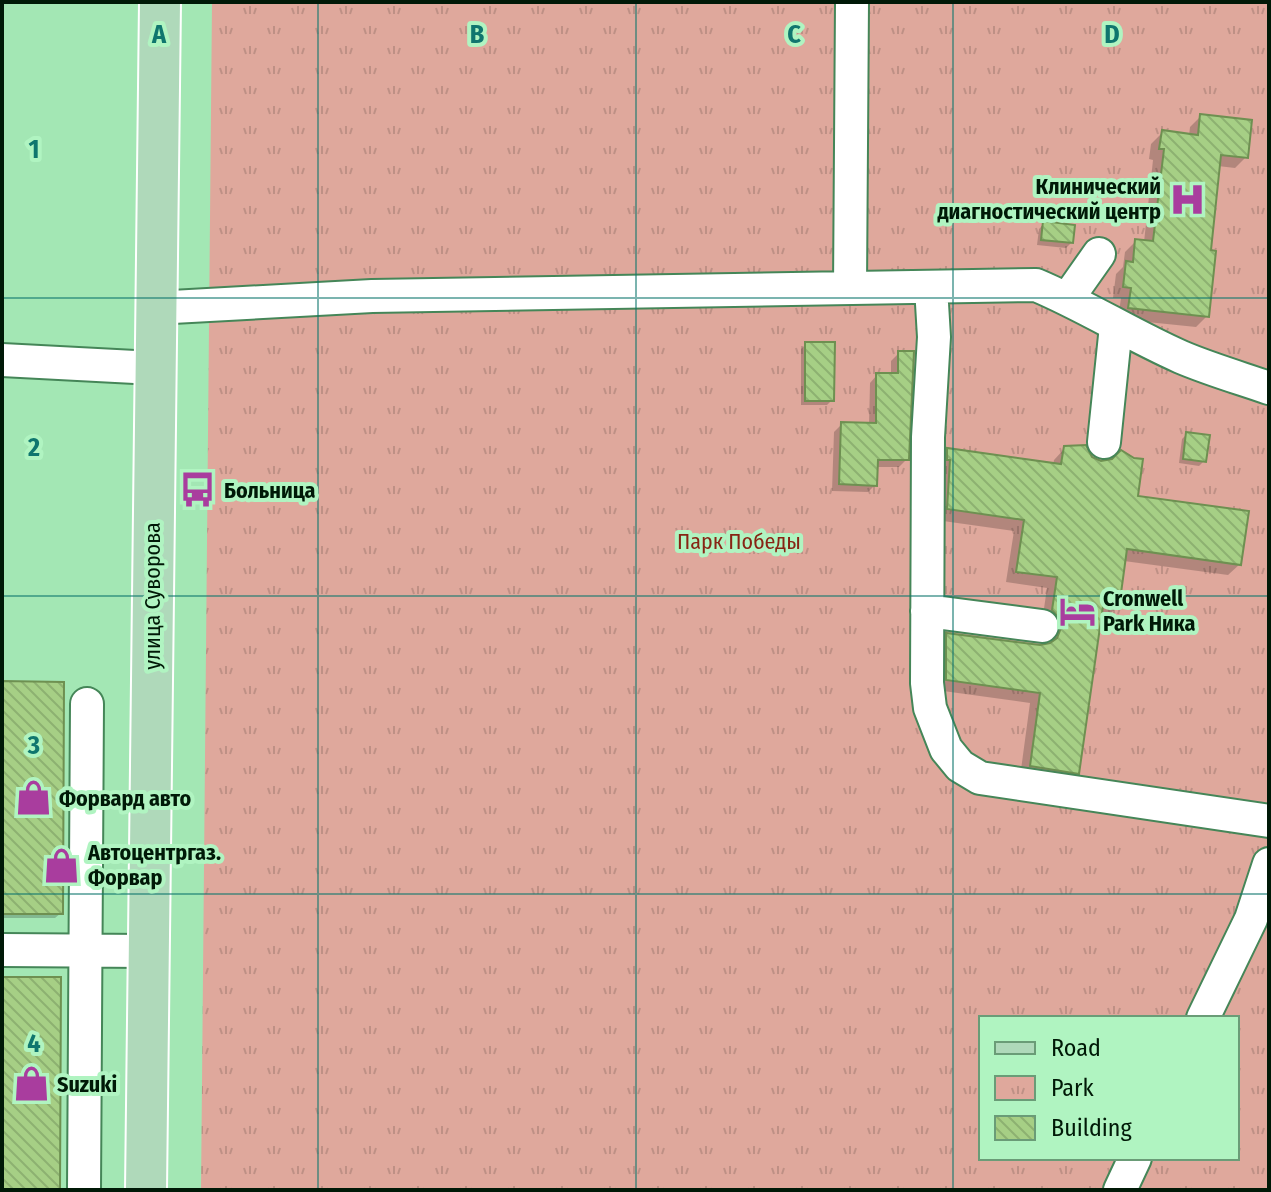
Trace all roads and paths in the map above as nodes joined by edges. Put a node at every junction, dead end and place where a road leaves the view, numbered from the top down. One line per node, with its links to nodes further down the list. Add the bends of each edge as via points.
1 (160, 2): 7 (main road, улица Суворова)
2 (852, 2): 5 (lane)
3 (1099, 254): 6 (lane)
4 (931, 287): 5 (lane); 6 (lane, via 1036,285); 13 (lane)
5 (850, 288): 7 (lane, via 372,296)
6 (1068, 298): 8 (lane)
7 (154, 308): 10 (main road, улица Суворова)
8 (1116, 326): 11 (lane, via 1183,358); 12 (lane)
9 (2, 360): 10 (lane)
10 (154, 368): 20 (main road, улица Суворова)
11 (1269, 388)
12 (1104, 442)
13 (927, 611): 14 (lane); 16 (lane, via 930,708 946,749 960,766 980,778 1011,784)
14 (1042, 626)
15 (87, 704): 19 (lane)
16 (1269, 821)
17 (1269, 864): 21 (lane, via 1251,919)
18 (2, 950): 19 (lane)
19 (85, 951): 20 (lane); 23 (lane)
20 (147, 951): 24 (main road, улица Суворова)
21 (1204, 1016)
22 (1134, 1160): 25 (lane)
23 (84, 1190)
24 (146, 1190)
25 (1120, 1190)

